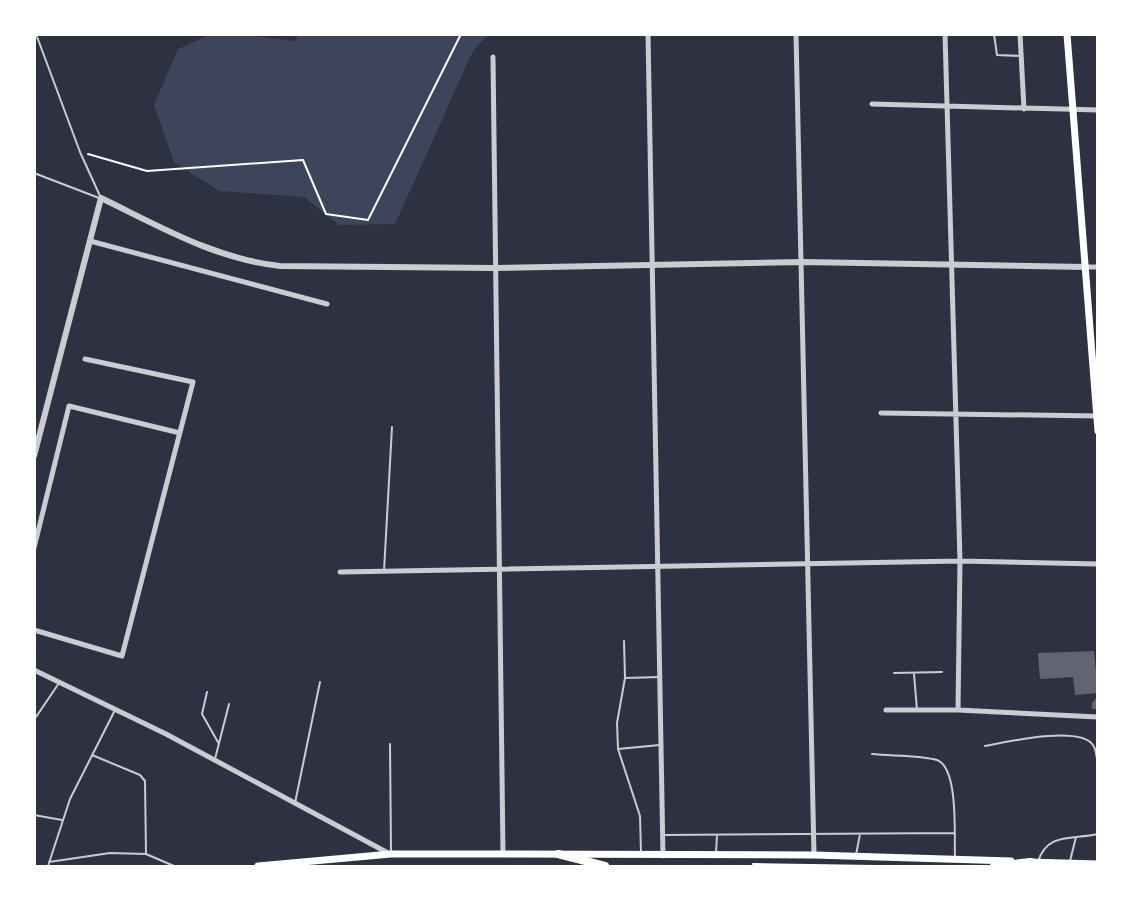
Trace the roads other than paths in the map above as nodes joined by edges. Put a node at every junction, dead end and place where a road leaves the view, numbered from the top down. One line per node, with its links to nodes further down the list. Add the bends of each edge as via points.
1 (36, 34): 16 (lane)
2 (648, 34): 19 (street)
3 (796, 34): 18 (street)
4 (945, 34): 11 (street)
5 (994, 34): 8 (lane, via 997,55)
6 (1020, 34): 8 (street)
7 (1067, 34): 13 (main road)
8 (1022, 56): 12 (street)
9 (493, 57): 23 (street)
10 (872, 104): 11 (street)
11 (947, 107): 12 (street); 20 (street)
12 (1024, 109): 13 (street)
13 (1073, 110): 14 (street); 21 (main road)
14 (1098, 110)
15 (34, 173): 16 (lane)
16 (101, 198): 17 (street); 23 (street, via 218,254 251,263 280,267)
17 (90, 241): 24 (street); 32 (street)
18 (803, 262): 19 (street); 20 (street); 35 (street)
19 (653, 264): 23 (street); 37 (street)
20 (952, 265): 21 (street); 27 (street)
21 (1085, 267): 22 (street); 28 (main road)
22 (1098, 267)
23 (494, 268): 38 (street)
24 (327, 304)
25 (85, 359): 31 (street, via 193,382)
26 (881, 413): 27 (street)
27 (956, 414): 28 (street); 34 (street)
28 (1097, 416): 30 (main road)
29 (392, 428): 39 (lane)
30 (1098, 431)
31 (180, 433): 33 (street, via 69,406); 41 (street, via 122,656)
32 (34, 456)
33 (34, 548)
34 (960, 561): 35 (street); 36 (street); 56 (street)
35 (806, 564): 37 (street); 73 (street)
36 (1098, 564)
37 (658, 566): 38 (street); 47 (street)
38 (498, 569): 39 (street); 80 (street)
39 (384, 571): 40 (street)
40 (340, 572)
41 (34, 630)
42 (624, 641): 48 (lane)
43 (34, 670): 49 (street)
44 (942, 672): 46 (lane)
45 (894, 673): 46 (lane)
46 (914, 674): 55 (lane)
47 (660, 677): 48 (lane); 61 (street)
48 (625, 678): 63 (lane, via 617,723)
49 (60, 681): 53 (street); 58 (lane)
50 (320, 682): 68 (lane)
51 (207, 692): 59 (lane, via 202,714)
52 (229, 704): 59 (lane)
53 (116, 708): 65 (lane); 66 (street)
54 (886, 710): 55 (street)
55 (917, 710): 56 (street)
56 (958, 710): 57 (street)
57 (1098, 717)
58 (34, 720)
59 (219, 744): 66 (lane)
60 (390, 744): 79 (lane)
61 (661, 745): 63 (lane); 76 (street)
62 (985, 746): 67 (lane, via 1045,735 1087,739 1094,746)
63 (618, 749): 84 (lane, via 640,816)
64 (872, 754): 71 (lane, via 939,760 952,783)
65 (92, 755): 70 (lane); 78 (lane, via 145,781)
66 (215, 759): 68 (street)
67 (1098, 772)
68 (295, 803): 79 (street)
69 (34, 815): 70 (lane)
70 (62, 820): 88 (lane)
71 (954, 833): 74 (lane); 87 (lane)
72 (717, 834): 73 (lane); 76 (lane); 82 (lane)
73 (813, 834): 74 (lane); 83 (street)
74 (860, 834): 86 (lane)
75 (1098, 834): 77 (lane)
76 (663, 835): 85 (street)
77 (1076, 837): 89 (lane, via 1048,843); 90 (lane)
78 (146, 854): 88 (lane, via 110,853); 93 (lane)
79 (391, 854): 80 (main road); 94 (main road)
80 (503, 854): 81 (main road)
81 (558, 854): 84 (main road); 95 (highway)
82 (716, 855): 83 (main road); 85 (main road)
83 (814, 855): 86 (main road)
84 (640, 856): 85 (main road)
85 (663, 856)
86 (856, 856): 87 (main road)
87 (955, 860): 89 (main road)
88 (49, 862): 92 (lane)
89 (1034, 862): 90 (main road); 96 (highway)
90 (1070, 863): 91 (main road)
91 (1098, 864)
92 (48, 867)
93 (174, 867)
94 (258, 867)
95 (605, 867)
96 (994, 867)

